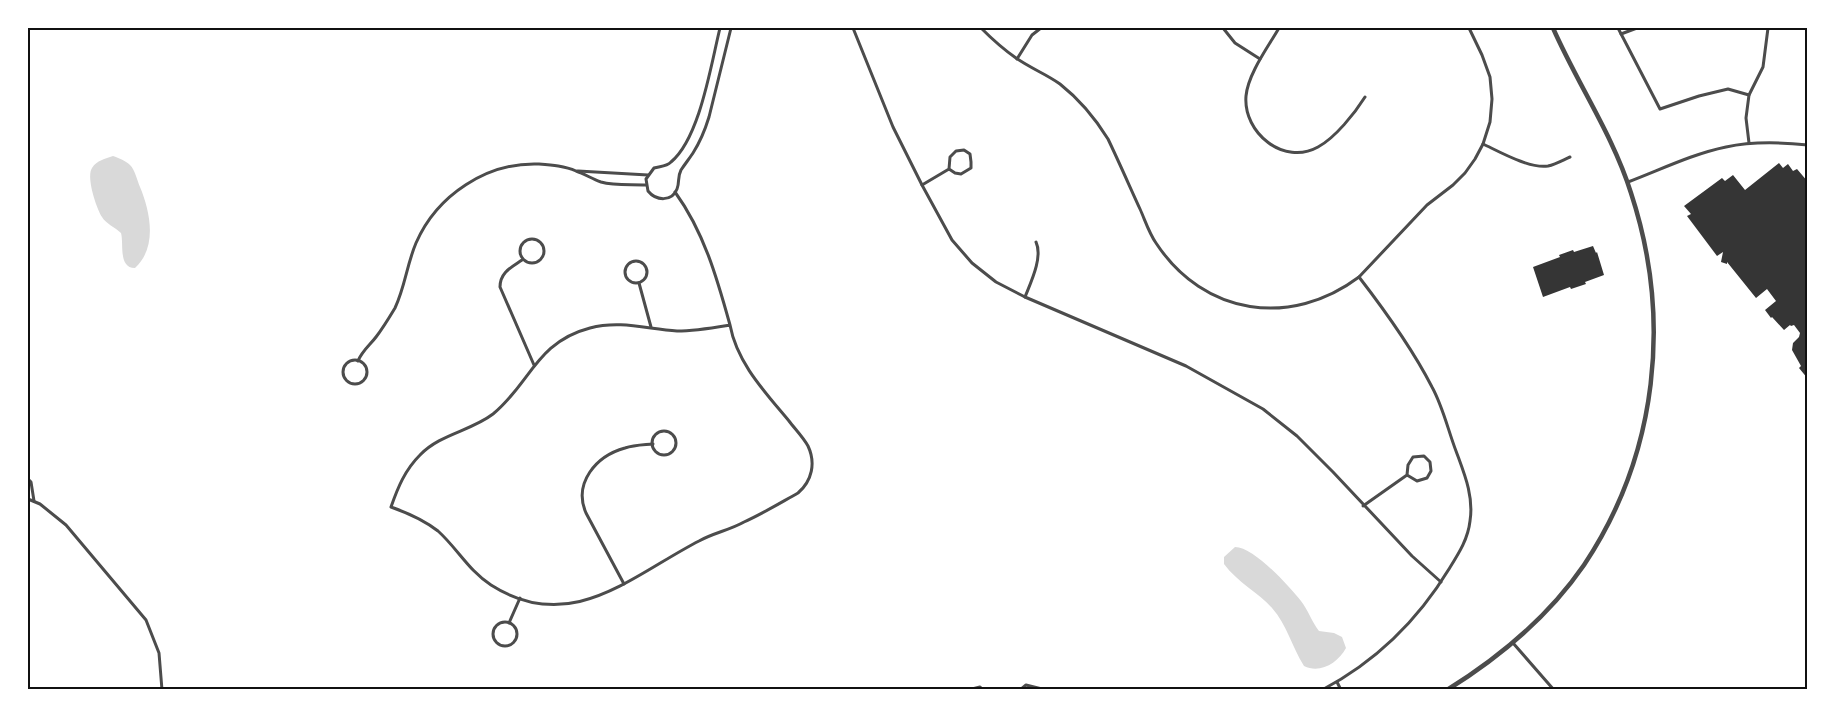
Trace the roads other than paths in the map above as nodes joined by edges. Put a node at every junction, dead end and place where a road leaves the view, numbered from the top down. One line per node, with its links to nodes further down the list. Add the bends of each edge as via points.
1 (720, 28): 24 (street, via 691,133 673,161 654,168)
2 (731, 28): 28 (street, via 709,117 699,144 678,177)
3 (853, 28): 27 (street, via 893,127)
4 (981, 28): 14 (street)
5 (1041, 28): 14 (street, via 1032,35)
6 (1223, 28): 15 (street, via 1235,43)
7 (1278, 28): 15 (street)
8 (1469, 28): 19 (street, via 1490,77 1490,122)
9 (1553, 28): 25 (street)
10 (1618, 28): 13 (street)
11 (1637, 28): 13 (street)
12 (1768, 28): 16 (street, via 1763,67)
13 (1621, 34): 16 (street, via 1660,109 1728,89)
14 (1017, 59): 31 (street, via 1059,83 1082,103 1108,139 1155,242 1175,268 1199,288 1224,300 1256,308 1287,308 1319,300)
15 (1260, 60): 17 (street, via 1247,86 1246,110 1252,126 1263,139 1283,151 1306,152 1327,142)
16 (1750, 95): 18 (street, via 1746,118)
17 (1365, 97)
18 (1749, 143): 20 (street); 25 (street, via 1725,147)
19 (1483, 144): 21 (street, via 1528,164 1550,166); 31 (street, via 1465,173 1427,205)
20 (1808, 145)
21 (1570, 157)
22 (949, 169): 22 (street, via 950,157 956,151 964,150 970,154 971,168 961,174); 27 (street)
23 (575, 171): 24 (street); 26 (street, via 604,183); 36 (street, via 539,164 508,167 479,177 453,194 423,229 395,307)
24 (648, 174): 26 (street)
25 (1628, 182): 48 (street, via 1645,245 1654,309 1652,375 1642,434 1624,487 1594,548 1553,604)
26 (646, 185): 28 (street, via 650,194 658,198 668,198)
27 (922, 185): 33 (street, via 952,240 972,263 996,282)
28 (676, 192): 34 (street, via 704,244)
29 (1036, 242): 33 (street, via 1035,270)
30 (522, 260): 30 (street, via 531,264 540,260 544,252 541,243 532,239 523,242 519,251); 37 (street, via 504,273 500,285)
31 (1359, 277): 44 (street, via 1433,388 1466,480 1471,499 1470,520 1464,544)
32 (639, 283): 32 (street, via 646,278 647,269 641,262 633,262 626,267 626,275 631,282); 35 (street)
33 (1025, 297): 43 (street, via 1186,366 1262,409 1297,436)
34 (730, 325): 35 (street, via 689,331); 45 (street, via 748,370 808,446 812,472 798,494 745,522 701,540)
35 (651, 328): 37 (street, via 612,324 588,329 554,346)
36 (358, 361): 36 (street, via 349,362 344,369 344,378 352,384 361,383 366,375 365,366)
37 (534, 365): 46 (street, via 494,413 422,453 407,470 391,507 427,523 479,576)
38 (652, 444): 38 (street, via 657,452 665,455 674,451 676,443 672,434 664,432 656,436); 45 (street, via 611,454 592,469 583,487 584,509)
39 (1406, 475): 39 (street, via 1415,456 1424,456 1430,462 1431,471 1427,478 1417,480); 43 (street)
40 (28, 479): 42 (street)
41 (28, 499): 42 (street)
42 (34, 502): 50 (street, via 66,525 146,620 158,653)
43 (1363, 506): 44 (street)
44 (1441, 582): 49 (street, via 1407,626)
45 (624, 584): 46 (street, via 601,596 574,603 545,603)
46 (520, 598): 47 (street)
47 (509, 623): 47 (street, via 500,624 494,630 495,639 501,645 510,645 516,638 516,629)
48 (1513, 643): 57 (street); 58 (street)
49 (1337, 682): 55 (street); 56 (street)
50 (162, 690)
51 (968, 690): 52 (street, via 980,687)
52 (983, 690)
53 (1020, 690): 54 (street, via 1026,686)
54 (1046, 690)
55 (1322, 690)
56 (1341, 690)
57 (1447, 690)
58 (1554, 690)

